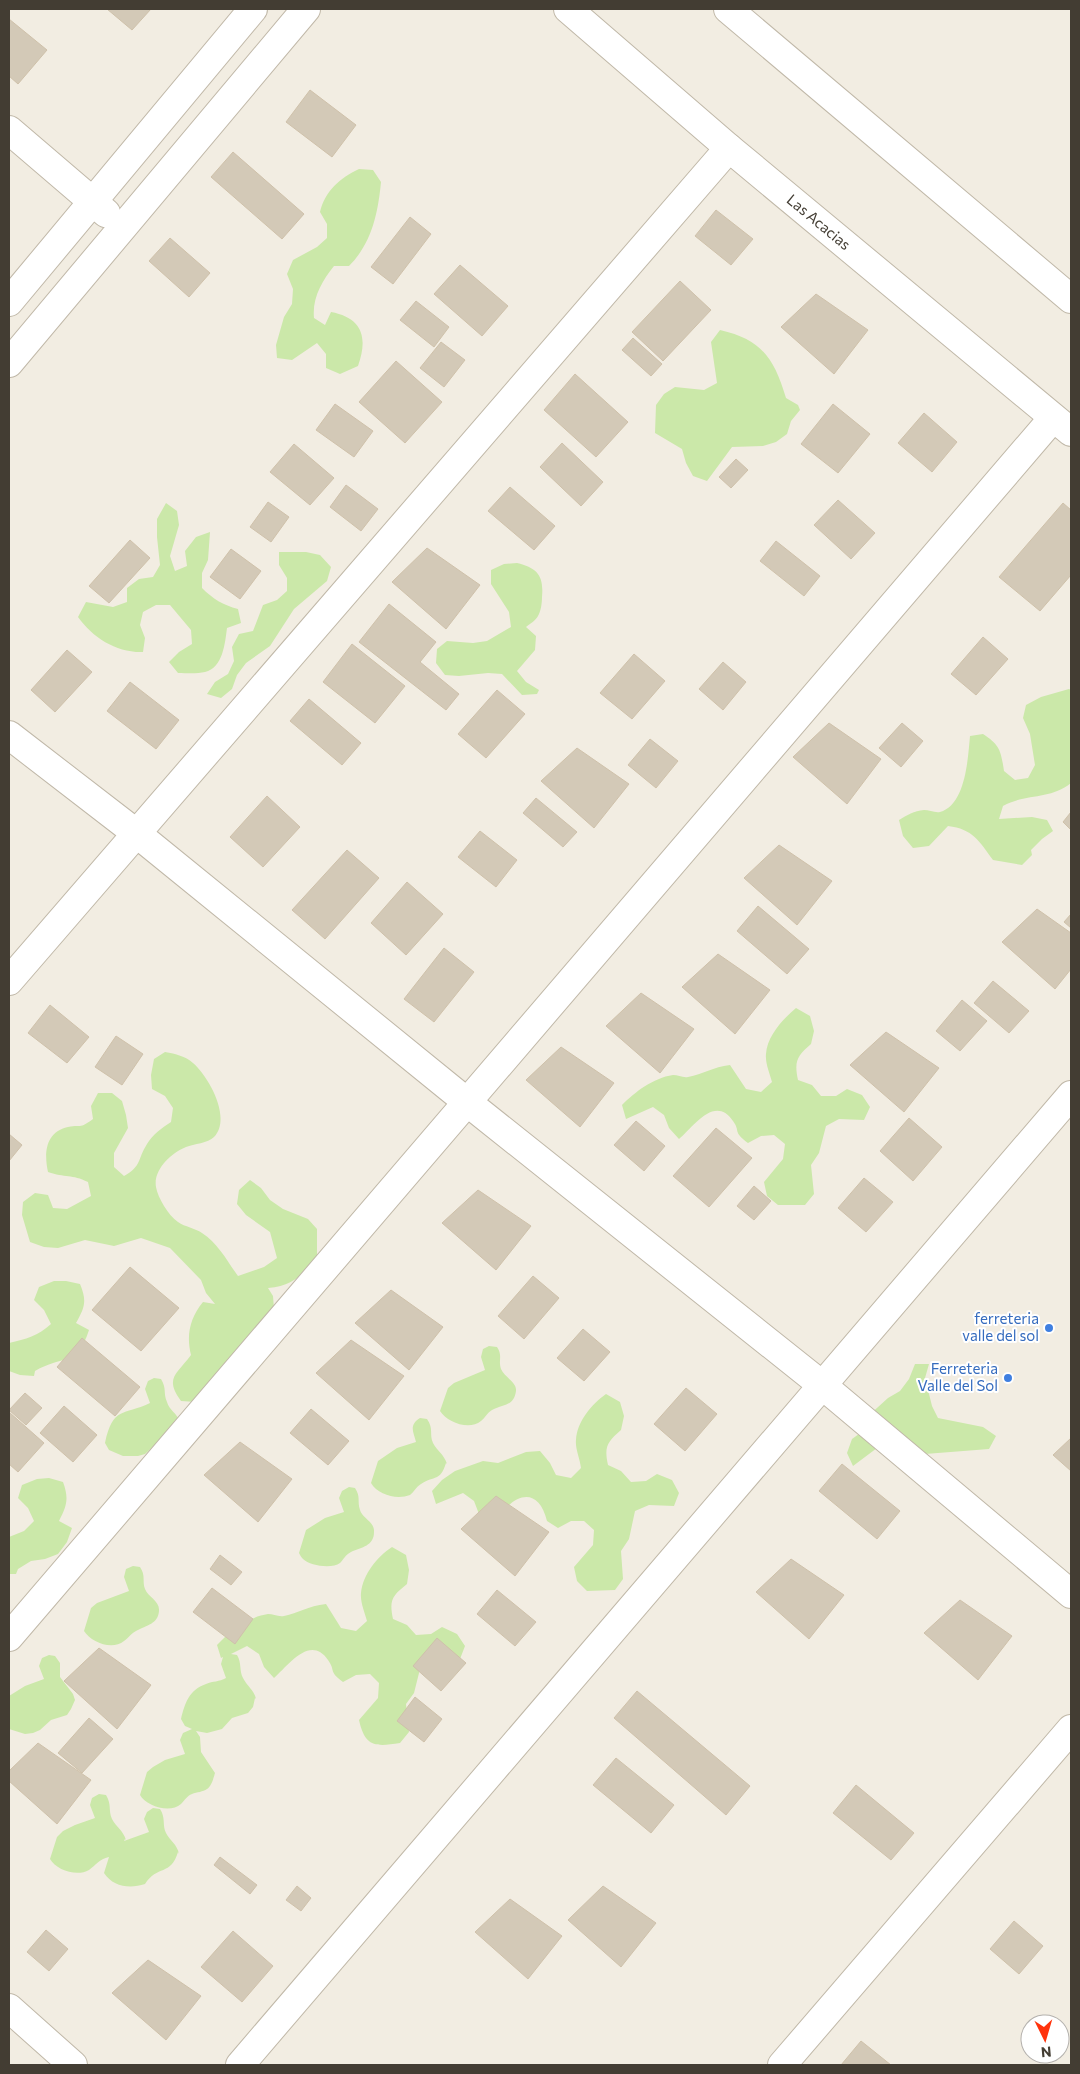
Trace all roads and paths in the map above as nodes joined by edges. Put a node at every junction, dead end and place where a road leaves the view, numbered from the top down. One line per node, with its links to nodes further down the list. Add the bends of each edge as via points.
1 (253, 9): 7 (street)
2 (306, 9): 8 (street)
3 (568, 9): 6 (street, Las Acacias)
4 (728, 9): 9 (street)
5 (9, 130): 7 (street)
6 (729, 148): 12 (street, Las Acacias); 14 (street)
7 (92, 202): 8 (street); 10 (street)
8 (123, 226): 11 (street)
9 (1071, 299)
10 (9, 302)
11 (9, 362)
12 (1062, 425): 17 (street)
13 (9, 735): 14 (street)
14 (136, 833): 15 (street); 17 (street)
15 (9, 981)
16 (1071, 1095): 18 (street)
17 (467, 1102): 18 (street); 20 (street)
18 (822, 1385): 19 (street); 24 (street)
19 (1071, 1594)
20 (9, 1637)
21 (1071, 1729): 25 (street)
22 (9, 2008): 23 (street)
23 (73, 2065)
24 (240, 2065)
25 (782, 2065)

